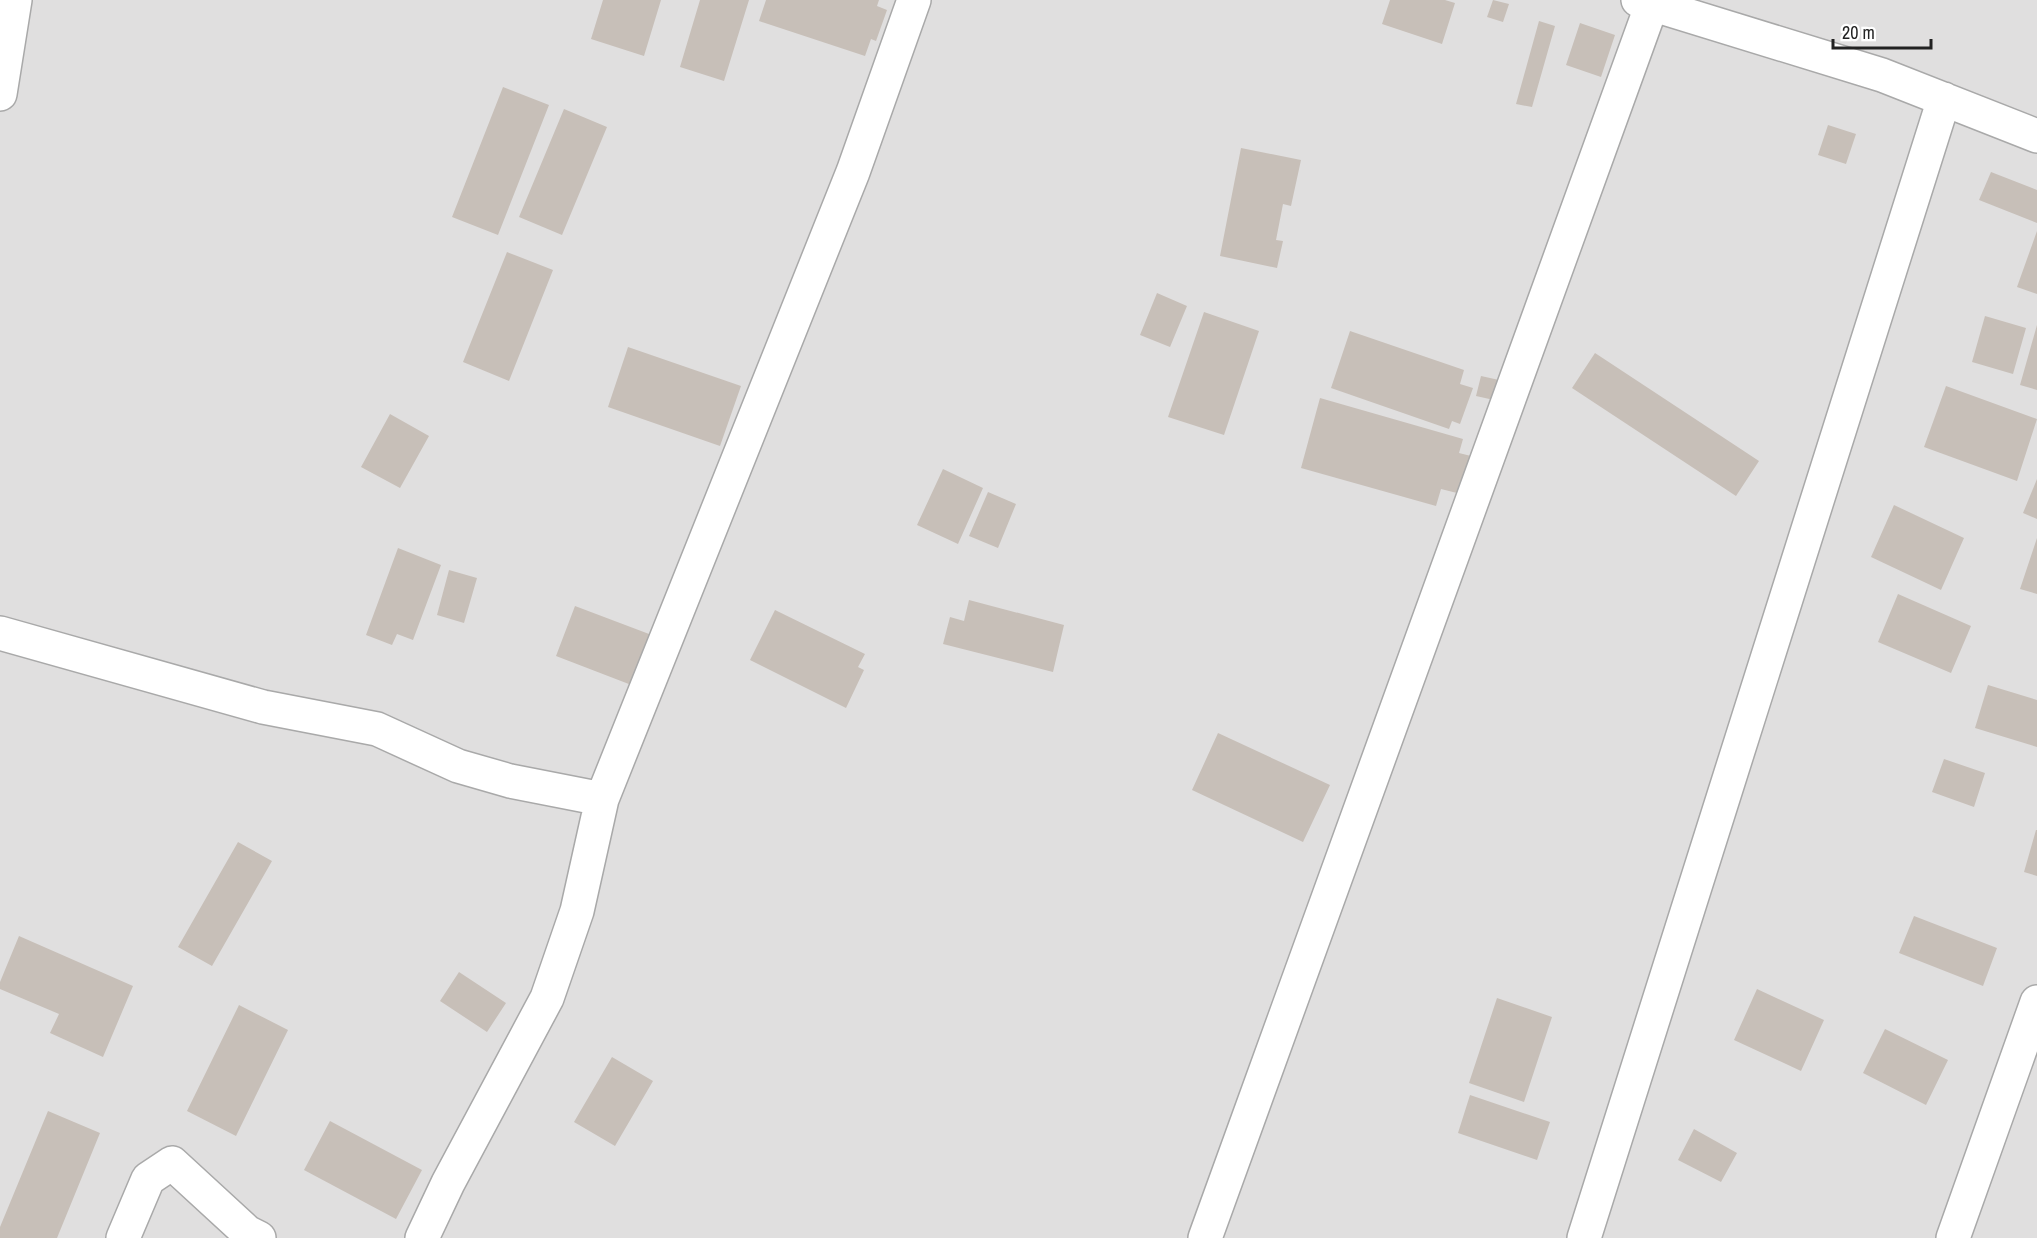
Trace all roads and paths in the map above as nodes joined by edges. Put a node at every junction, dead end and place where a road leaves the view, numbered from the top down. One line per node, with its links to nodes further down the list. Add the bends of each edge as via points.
1 (15, 0): 5 (street)
2 (914, 0): 9 (street, via 853,172)
3 (1645, 2): 4 (street); 14 (street)
4 (1726, 12): 6 (street)
5 (0, 94)
6 (1944, 99): 7 (street); 15 (street)
7 (2037, 136)
8 (0, 633): 9 (street, via 263,707 376,729 458,766 510,781)
9 (602, 799): 13 (street, via 577,910 547,998)
10 (2037, 1002): 16 (street)
11 (123, 1238): 12 (street, via 148,1179 172,1163 247,1232)
12 (259, 1238)
13 (422, 1238)
14 (1205, 1238)
15 (1584, 1238)
16 (1953, 1238)

